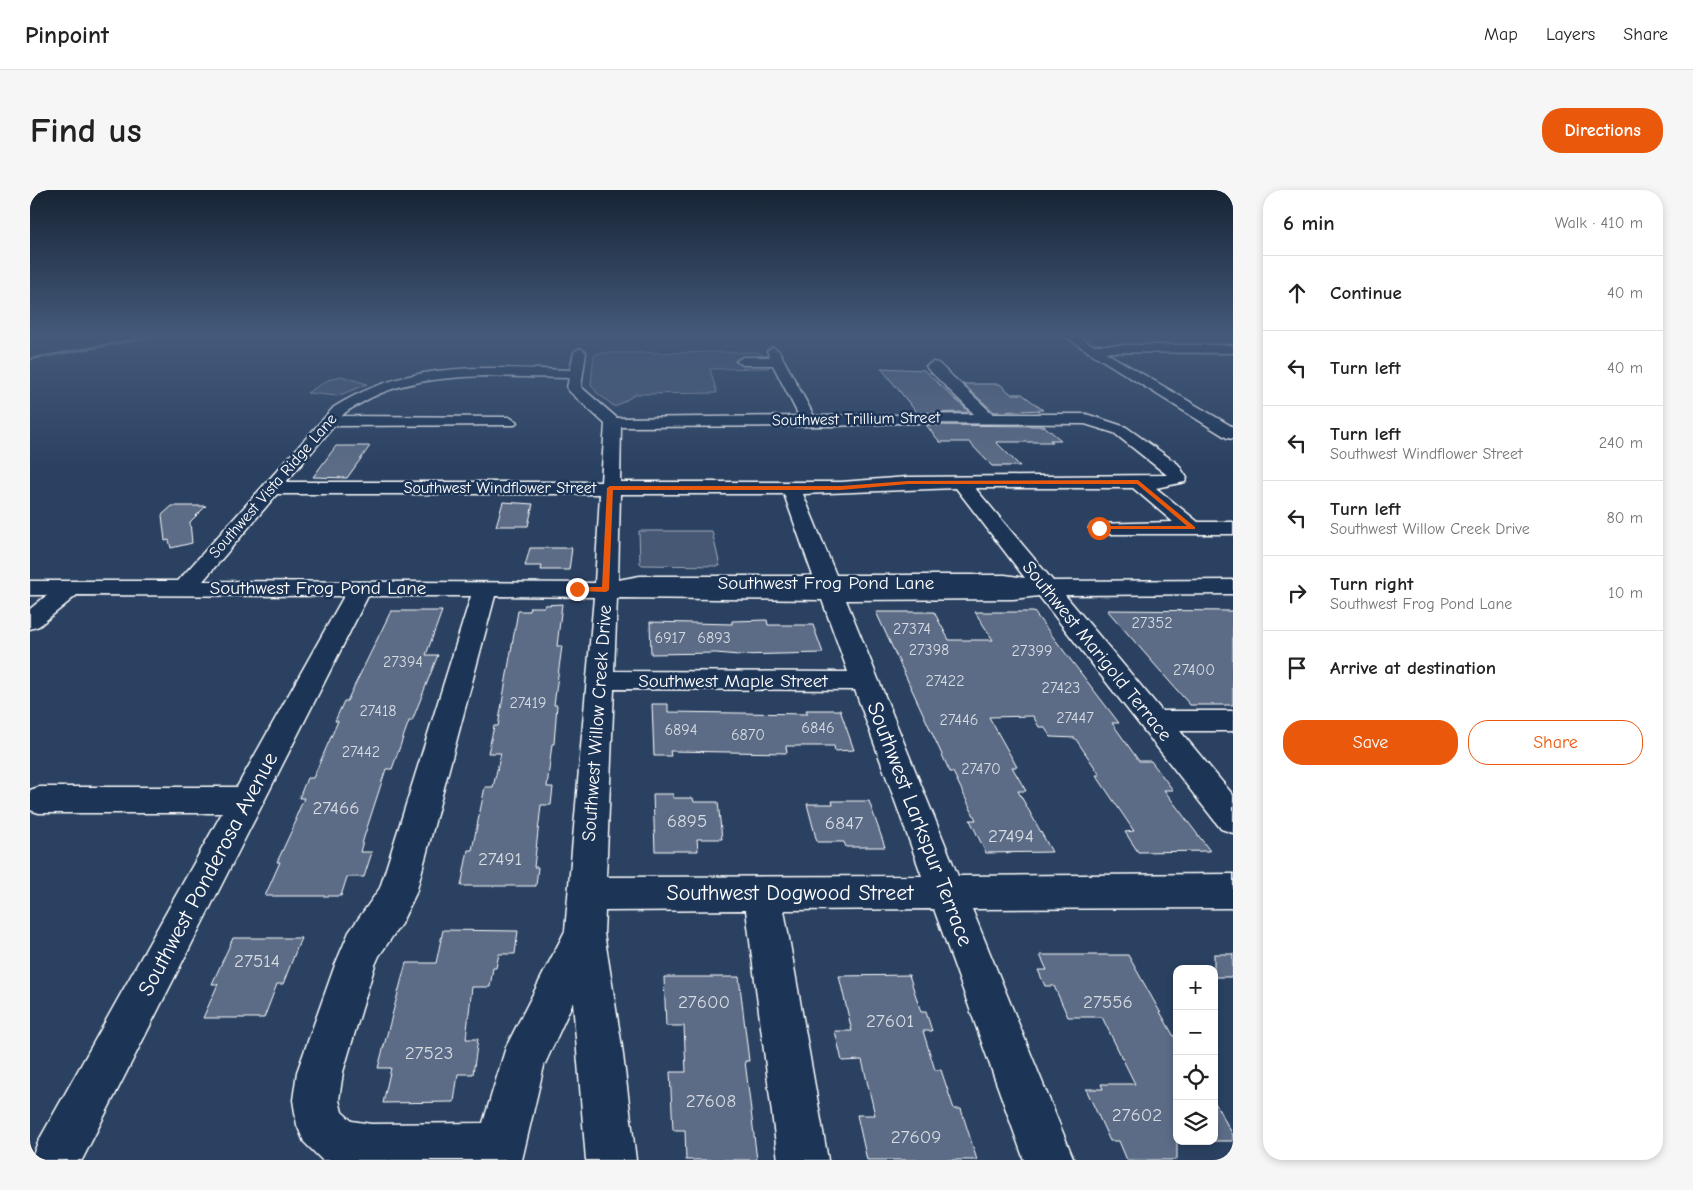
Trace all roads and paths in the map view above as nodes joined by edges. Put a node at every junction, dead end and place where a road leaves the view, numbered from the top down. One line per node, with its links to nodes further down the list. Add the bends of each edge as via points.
1 (407, 380): 7 (street, Southwest Vista Ridge Lane, via 359,396)
2 (575, 380): 10 (street, via 576,391)
3 (788, 380): 8 (street)
4 (948, 380): 6 (street)
5 (1144, 380): 11 (street)
6 (988, 418): 8 (street, Southwest Trillium Street); 12 (street, Southwest Trillium Street, via 1075,418 1100,422 1120,430 1172,468)
7 (329, 421): 9 (street); 15 (street, Southwest Vista Ridge Lane)
8 (809, 421): 10 (street, Southwest Trillium Street)
9 (509, 422)
10 (613, 423): 16 (street, Southwest Willow Creek Drive)
11 (1233, 434)
12 (1178, 478): 13 (street, Southwest Windflower Street, via 1164,482)
13 (1138, 482): 14 (street, Southwest Windflower Street); 19 (street)
14 (961, 483): 17 (street, Southwest Windflower Street); 26 (street, Southwest Marigold Terrace)
15 (272, 488): 16 (street, Southwest Windflower Street); 23 (street, Southwest Vista Ridge Lane)
16 (610, 488): 17 (street, Southwest Windflower Street); 29 (street, Southwest Willow Creek Drive)
17 (791, 488): 25 (street, Southwest Larkspur Terrace)
18 (1099, 528): 19 (street)
19 (1193, 528): 20 (street)
20 (1233, 528)
21 (30, 588): 22 (street, Southwest Frog Pond Lane)
22 (71, 588): 23 (street, Southwest Frog Pond Lane); 30 (street)
23 (185, 588): 24 (street, Southwest Frog Pond Lane)
24 (360, 588): 28 (street, Southwest Frog Pond Lane); 36 (street, Southwest Ponderosa Avenue)
25 (830, 588): 26 (street, Southwest Frog Pond Lane, via 1013,592); 29 (street, Southwest Frog Pond Lane, via 640,583); 32 (street, Southwest Larkspur Terrace)
26 (1047, 588): 27 (street, Southwest Frog Pond Lane); 33 (street, Southwest Marigold Terrace)
27 (1233, 588)
28 (486, 589): 29 (street, Southwest Frog Pond Lane); 42 (street, via 397,893 363,945 355,965 320,1072 316,1100 321,1125 340,1143 372,1149)
29 (606, 590): 31 (street, Southwest Willow Creek Drive)
30 (30, 620)
31 (600, 680): 32 (street, Southwest Maple Street); 41 (street, Southwest Willow Creek Drive)
32 (866, 681): 39 (street, Southwest Larkspur Terrace)
33 (1153, 721): 34 (street); 37 (street, Southwest Marigold Terrace)
34 (1233, 721)
35 (38, 800): 36 (street)
36 (248, 800): 43 (street, Southwest Ponderosa Avenue)
37 (1233, 819)
38 (1233, 891): 39 (street, Southwest Dogwood Street)
39 (946, 892): 40 (street, Southwest Dogwood Street); 46 (street, Southwest Larkspur Terrace)
40 (762, 893): 41 (street, Southwest Dogwood Street); 45 (street)
41 (585, 913): 42 (street, Southwest Willow Creek Drive, via 522,1063); 44 (street, Southwest Willow Creek Drive)
42 (498, 1154)
43 (56, 1160)
44 (611, 1160)
45 (803, 1160)
46 (1050, 1160)

